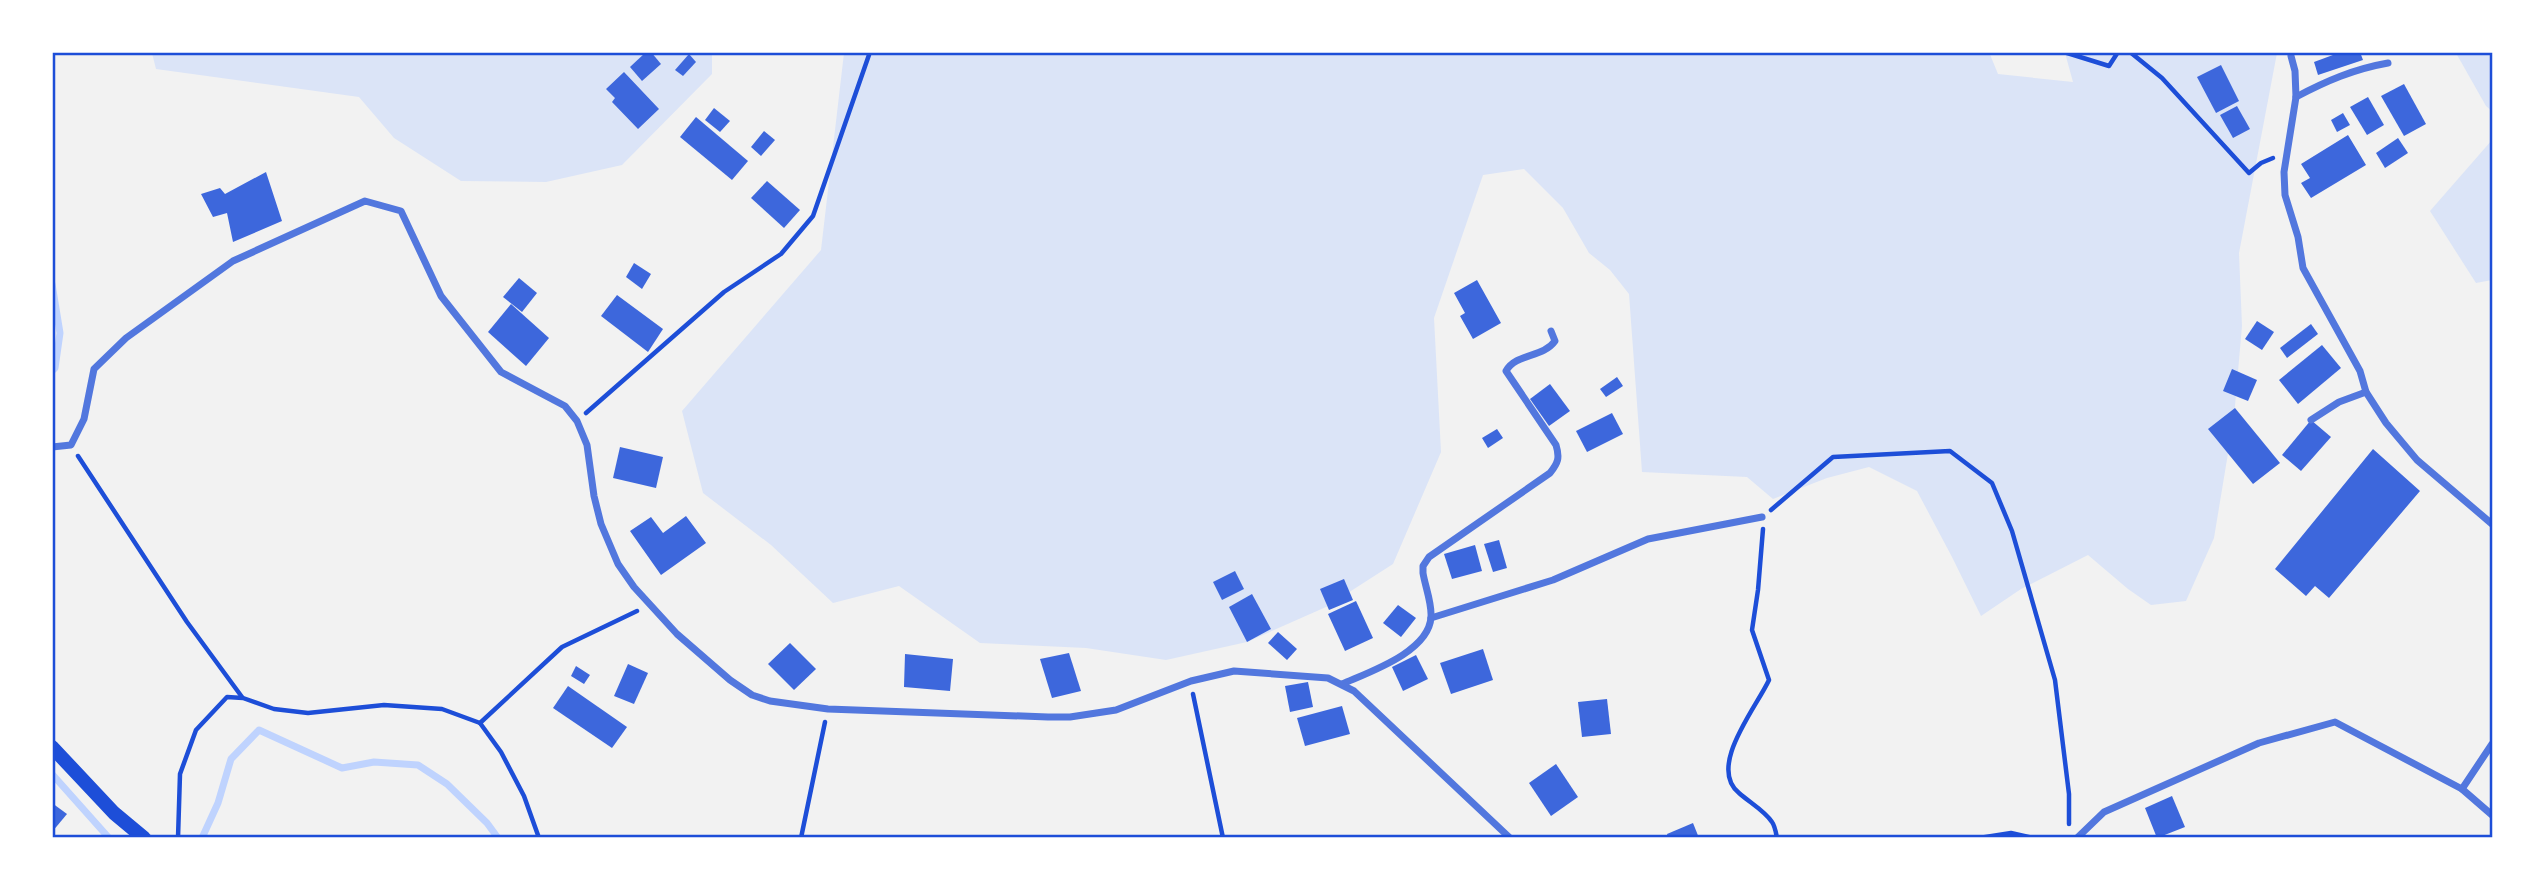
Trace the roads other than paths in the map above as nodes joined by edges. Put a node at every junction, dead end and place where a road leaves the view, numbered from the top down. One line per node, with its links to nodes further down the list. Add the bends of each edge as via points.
1 (2291, 56): 3 (street)
2 (2388, 63): 3 (street, via 2334,77)
3 (2295, 96): 5 (street, via 2285,195 2303,268 2360,371)
4 (1551, 331): 10 (street, via 1555,341 1550,348 1510,363 1506,370 1556,445 1557,464 1429,557 1423,573)
5 (2366, 392): 6 (street, via 2339,402); 9 (street, via 2417,460)
6 (2312, 420)
7 (52, 447): 11 (street, via 71,445 84,419 93,369 126,338 233,261 365,201 401,211 442,296 501,372 565,406 577,421 587,445 594,496 618,564 686,642 752,695 828,709 1070,717 1116,710 1191,681 1234,671 1328,678)
8 (1762, 517): 10 (street, via 1648,539 1553,580)
9 (2493, 524)
10 (1431, 618): 11 (street, via 1408,653)
11 (1342, 684): 17 (street)
12 (2493, 744): 14 (street)
13 (52, 747): 16 (main road)
14 (2462, 789): 15 (street); 18 (street, via 2335,722 2259,743 2127,802 2105,812)
15 (2493, 815)
16 (144, 838)
17 (1510, 838)
18 (2077, 838)

